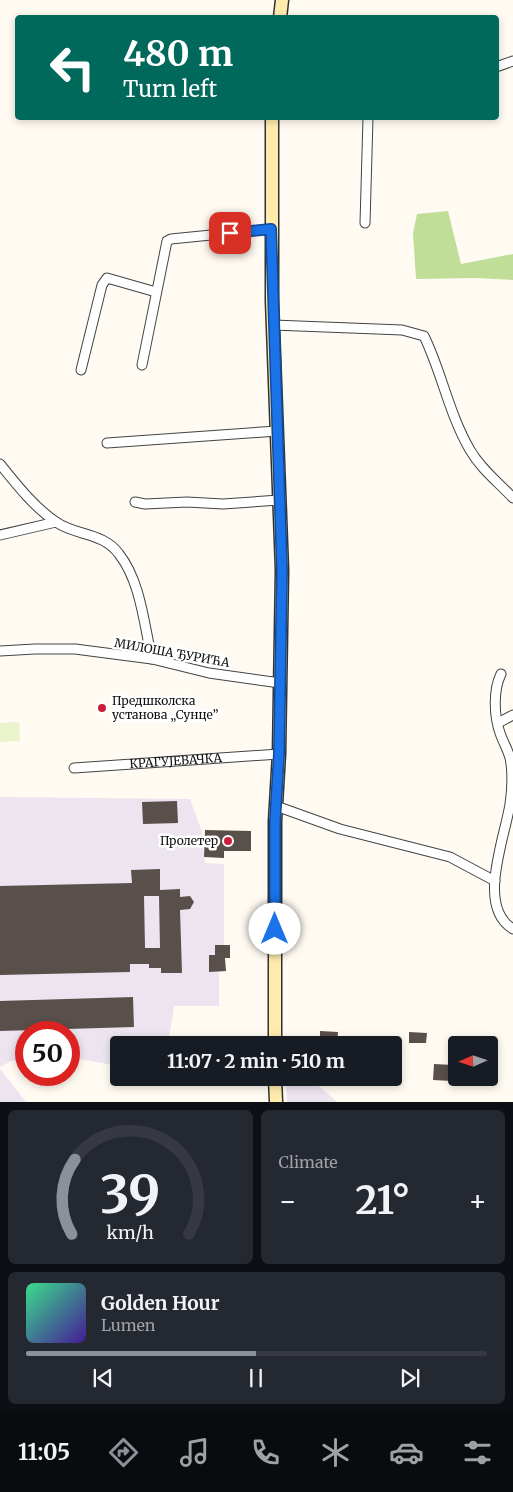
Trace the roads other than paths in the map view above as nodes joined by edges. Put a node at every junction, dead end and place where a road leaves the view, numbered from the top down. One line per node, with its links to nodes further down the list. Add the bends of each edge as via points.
1 (282, 0): 2 (main road)
2 (280, 15)
3 (513, 60): 4 (street)
4 (499, 66)
5 (272, 120): 8 (main road)
6 (368, 120): 7 (street)
7 (365, 222)
8 (271, 229): 9 (street, via 170,239); 10 (main road)
9 (156, 292): 11 (street); 12 (street, via 107,278 102,284)
10 (273, 325): 13 (main road); 16 (street, via 402,330 424,336 470,451 483,470)
11 (142, 365)
12 (82, 370)
13 (276, 431): 14 (street); 17 (main road)
14 (107, 443)
15 (0, 464): 19 (street)
16 (513, 498)
17 (279, 500): 18 (street, via 223,504); 24 (main road, via 282,570)
18 (135, 502)
19 (56, 522): 20 (street); 22 (street, via 101,538 120,554 133,579)
20 (0, 535)
21 (0, 651): 22 (street, МИЛОША ЂУРИЋА, via 75,649)
22 (152, 659): 24 (street, МИЛОША ЂУРИЋА, via 210,673)
23 (501, 674): 26 (street, via 496,694)
24 (280, 683): 27 (main road)
25 (513, 715): 26 (street)
26 (498, 723): 30 (street, via 511,759)
27 (279, 754): 28 (street, КРАГУЈЕВАЧКА); 29 (main road)
28 (74, 768)
29 (276, 806): 31 (street, via 362,835 450,857); 33 (main road)
30 (509, 828): 31 (street)
31 (495, 881): 32 (street, via 497,910 505,924)
32 (513, 929)
33 (275, 1036)
34 (275, 1086): 35 (main road)
35 (276, 1102)

